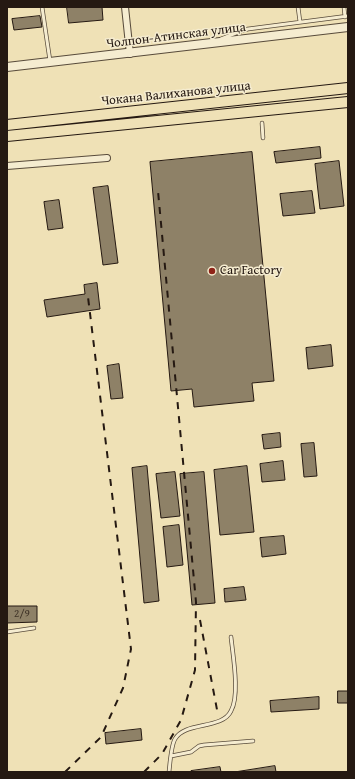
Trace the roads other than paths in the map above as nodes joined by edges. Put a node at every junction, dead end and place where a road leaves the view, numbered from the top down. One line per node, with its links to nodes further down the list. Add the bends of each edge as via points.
1 (42, 7): 10 (lane)
2 (125, 7): 9 (street)
3 (298, 7): 6 (lane)
4 (344, 7): 5 (lane)
5 (346, 16): 6 (lane)
6 (300, 22): 8 (lane, via 241,31)
7 (348, 27): 8 (street, Чолпон-Атинская улица)
8 (211, 44): 9 (street, Чолпон-Атинская улица)
9 (130, 54): 10 (street, Чолпон-Атинская улица)
10 (50, 62): 11 (street, Чолпон-Атинская улица)
11 (7, 67)
12 (348, 88): 13 (main road, Чокана Валиханова улица)
13 (260, 98): 15 (main road); 17 (main road, Чокана Валиханова улица)
14 (348, 102): 15 (main road, Чокана Валиханова улица)
15 (261, 111): 18 (main road, Чокана Валиханова улица)
16 (262, 123): 19 (lane)
17 (7, 125)
18 (7, 136)
19 (263, 138)
20 (107, 158): 21 (street)
21 (7, 166)
22 (34, 628): 23 (lane)
23 (7, 632)
24 (231, 637): 26 (lane, via 235,698 231,712 222,720 181,732 175,739)
25 (253, 741): 26 (lane, via 204,745 191,752)
26 (171, 756): 27 (lane)
27 (169, 772)

